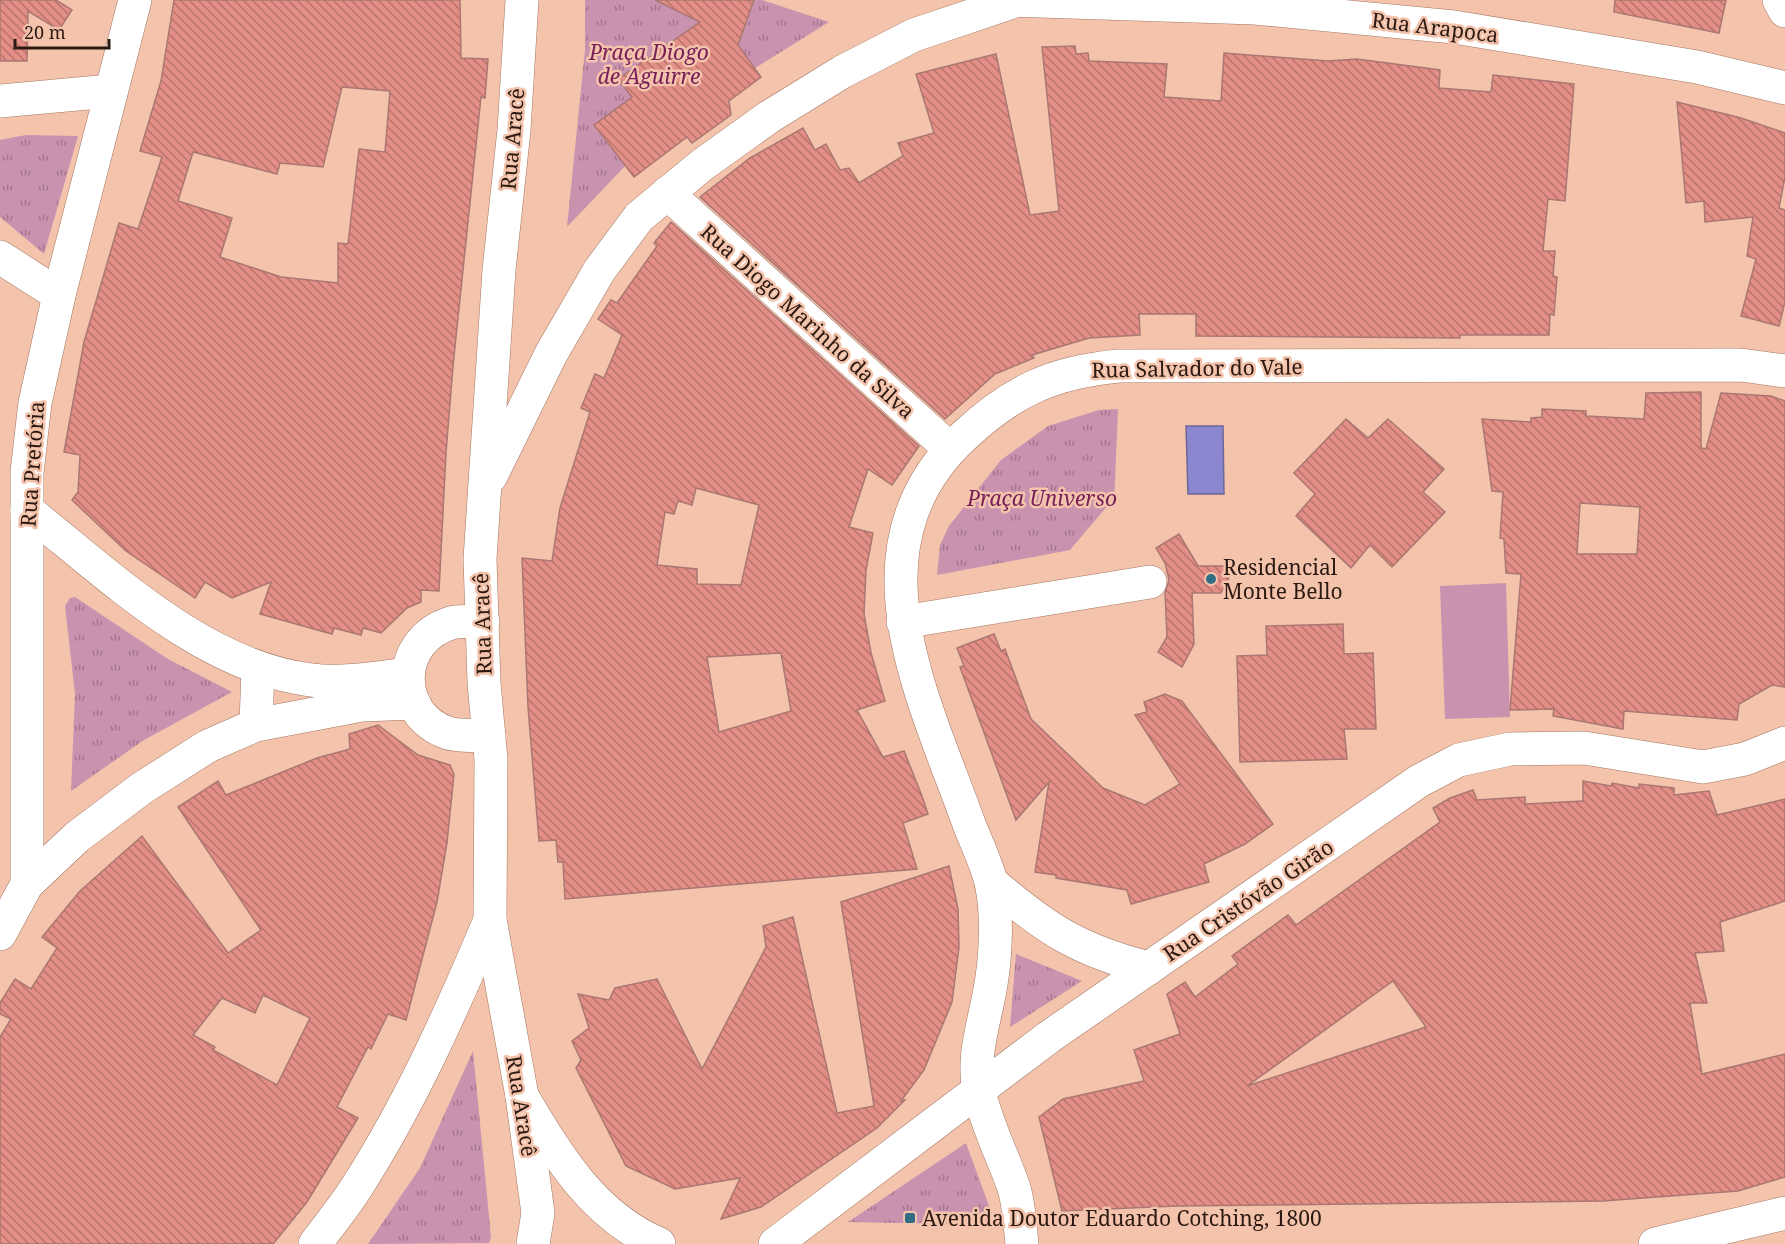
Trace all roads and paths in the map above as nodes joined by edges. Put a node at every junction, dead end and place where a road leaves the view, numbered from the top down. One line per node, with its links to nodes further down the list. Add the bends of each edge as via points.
1 (135, 0): 7 (street, Rua Pretória)
2 (522, 0): 14 (street, Rua Aracê)
3 (1779, 0): 5 (street)
4 (1012, 1): 6 (street, Rua Arapoca, via 1255,8 1454,27 1697,67); 9 (street, via 914,35 842,72 769,117)
5 (1785, 10)
6 (1785, 88)
7 (110, 91): 8 (street); 11 (street, Rua Pretória)
8 (0, 101)
9 (667, 193): 13 (street, Rua Diogo Marinho da Silva); 14 (street, via 639,217 599,272 551,354)
10 (0, 257): 11 (street)
11 (59, 295): 15 (street, Rua Pretória, via 34,402)
12 (1785, 371): 13 (street, Rua Salvador do Vale, via 1741,365 1082,369 1019,393)
13 (950, 448): 18 (street, Rua Salvador do Vale, via 923,488 901,553 899,593)
14 (485, 488): 17 (street, Rua Aracê, via 480,559)
15 (27, 510): 19 (street, via 121,587 199,639); 25 (street, Rua Pretória)
16 (1150, 582): 18 (street)
17 (483, 622): 20 (street, via 453,622 417,645 410,658); 22 (street, Rua Aracê)
18 (903, 622): 24 (street, Rua Salvador do Vale, via 916,673)
19 (258, 668): 20 (street, via 312,680 360,680); 21 (street)
20 (410, 688): 21 (street, via 362,705); 22 (street, via 424,719 457,735)
21 (256, 725): 25 (street, via 208,746 142,788 77,837)
22 (489, 735): 26 (street, Rua Aracê)
23 (1785, 743): 28 (street, Rua Cristóvão Girão, via 1745,759 1703,767 1584,748 1510,749 1458,760 1419,781)
24 (991, 882): 28 (street, via 1035,919 1072,942 1110,958); 29 (street, Rua Salvador do Vale, via 991,986 977,1053)
25 (27, 884): 27 (street, Rua Pretória)
26 (490, 920): 30 (street, Rua Aracê); 32 (street, via 458,996 409,1094 358,1185)
27 (0, 934)
28 (1149, 968): 29 (street, Rua Cristóvão Girão)
29 (979, 1091): 35 (street, Rua Cristóvão Girão); 36 (street, Rua Salvador do Vale, via 1015,1191)
30 (522, 1096): 33 (street, Rua Aracê, via 538,1213); 34 (street, via 571,1174 605,1209)
31 (1785, 1213): 37 (street)
32 (315, 1244)
33 (533, 1244)
34 (659, 1244)
35 (775, 1244)
36 (1022, 1244)
37 (1655, 1244)

